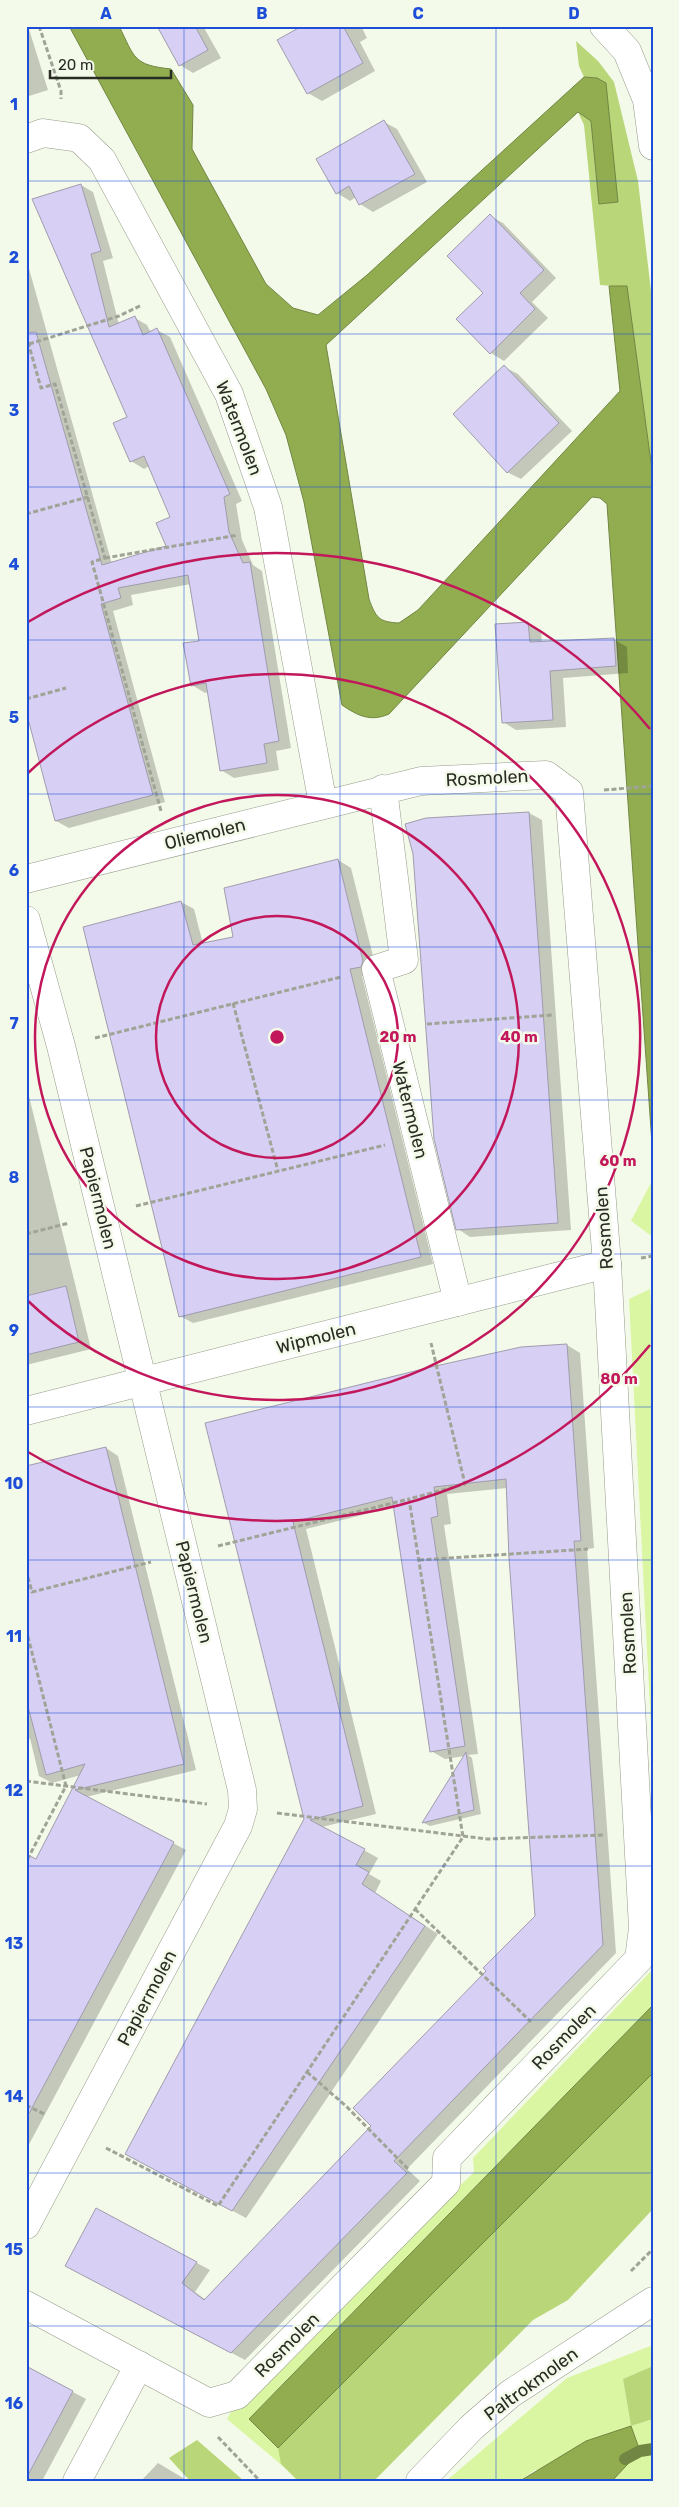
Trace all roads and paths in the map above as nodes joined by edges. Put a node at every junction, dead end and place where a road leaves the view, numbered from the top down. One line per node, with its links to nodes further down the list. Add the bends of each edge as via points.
1 (39, 26): 3 (path, via 61,91)
2 (604, 26): 5 (street, via 627,50 647,100)
3 (58, 135): 4 (street, Watermolen, via 43,133); 6 (street, Watermolen, via 79,138 102,160)
4 (26, 139)
5 (653, 146)
6 (172, 289): 8 (path, via 119,316); 11 (street, Watermolen, via 229,394 268,507)
7 (26, 335): 8 (path)
8 (29, 344): 9 (path, via 40,388 55,384)
9 (88, 497): 10 (path); 12 (path)
10 (26, 514)
11 (272, 529): 12 (path); 18 (street, Watermolen)
12 (105, 558): 19 (path, via 92,562)
13 (66, 688): 14 (path)
14 (26, 699)
15 (653, 786): 17 (path)
16 (383, 789): 18 (street, Oliemolen); 22 (street, via 404,960); 24 (street, Rosmolen, via 421,781 546,775 569,792)
17 (599, 790)
18 (323, 804): 19 (street, Oliemolen)
19 (170, 843): 20 (street, Oliemolen)
20 (26, 879)
21 (26, 920): 26 (street, Papiermolen)
22 (376, 969): 23 (path); 25 (street, Watermolen)
23 (233, 1003): 26 (path); 28 (path)
24 (586, 1012): 25 (path); 31 (street, Rosmolen)
25 (388, 1027): 27 (street, Watermolen)
26 (61, 1046): 29 (street, Papiermolen)
27 (417, 1136): 28 (path); 32 (street, Watermolen)
28 (278, 1171): 29 (path)
29 (102, 1214): 30 (path); 34 (street, Papiermolen)
30 (26, 1234)
31 (607, 1264): 32 (street, Wipmolen); 36 (street, Rosmolen)
32 (458, 1302): 33 (street, Wipmolen)
33 (423, 1310): 34 (street, Wipmolen); 37 (path, via 465,1484 409,1499)
34 (142, 1382): 35 (street, Wipmolen); 41 (street, Papiermolen, via 242,1790)
35 (26, 1411)
36 (623, 1546): 37 (path); 42 (street, Rosmolen)
37 (419, 1560): 43 (path)
38 (26, 1629): 40 (path)
39 (26, 1780): 40 (path)
40 (66, 1786): 41 (path); 44 (path)
41 (243, 1809): 43 (path); 49 (street, Papiermolen, via 238,1826)
42 (638, 1834): 43 (path, via 487,1840); 46 (street, Rosmolen, via 643,1928 639,1959)
43 (463, 1837): 45 (path)
44 (26, 1862)
45 (415, 1909): 46 (path); 47 (path)
46 (555, 2046): 50 (street, Rosmolen, via 447,2158 446,2183)
47 (307, 2072): 49 (path, via 218,2206); 50 (path, via 347,2107)
48 (26, 2105): 49 (path)
49 (76, 2132): 51 (street, Papiermolen)
50 (434, 2195): 57 (street, Rosmolen, via 237,2395)
51 (26, 2225)
52 (653, 2249): 53 (path)
53 (642, 2260)
54 (653, 2301): 60 (street, Paltrokmolen, via 510,2394 472,2427)
55 (26, 2305): 56 (street)
56 (139, 2365): 57 (street); 58 (street)
57 (209, 2403): 59 (path, via 219,2440)
58 (78, 2481)
59 (260, 2481)
60 (420, 2481)

